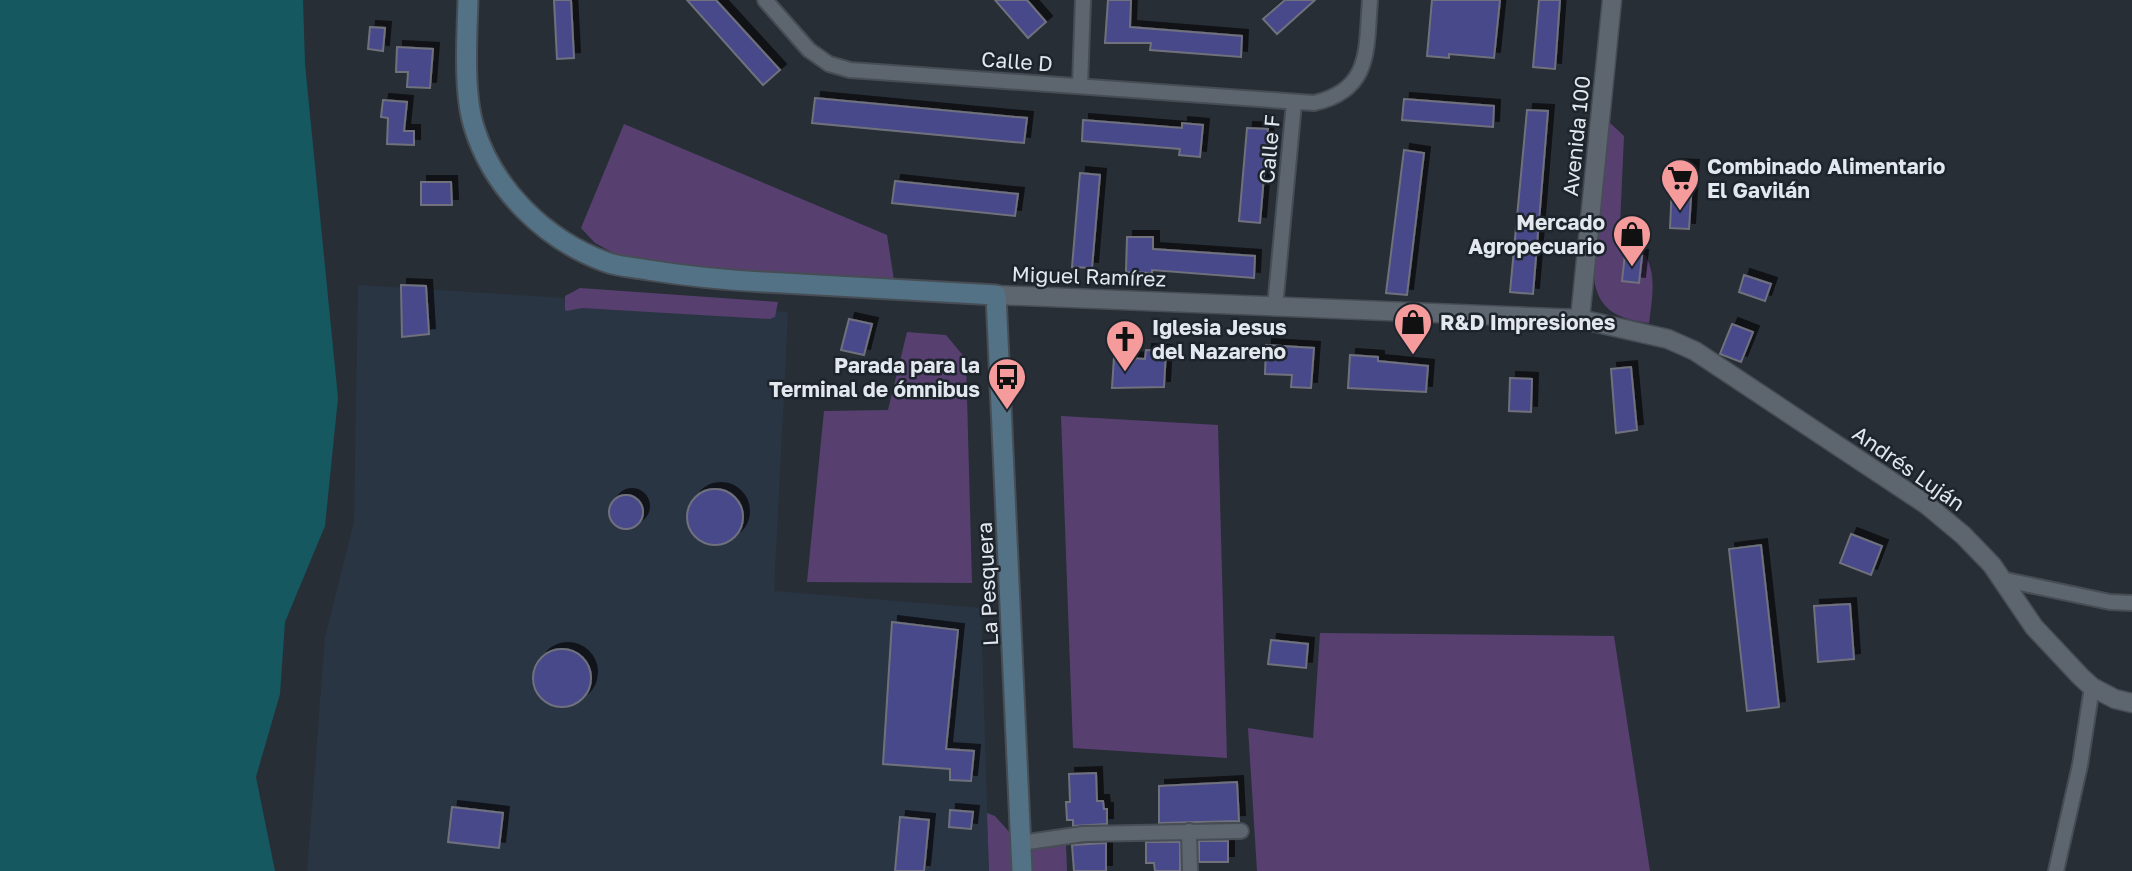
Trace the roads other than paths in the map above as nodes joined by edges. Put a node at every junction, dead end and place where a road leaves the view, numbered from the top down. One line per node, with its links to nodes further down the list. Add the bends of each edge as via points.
1 (468, 0): 8 (main road, Miguel Ramírez, via 473,124 489,165 505,188 562,241 608,263 703,278)
2 (765, 0): 6 (street, Calle D, via 809,50 829,64 850,70)
3 (1083, 0): 6 (street)
4 (1370, 0): 7 (street, Calle F, via 1365,61 1358,77 1329,100)
5 (1612, 0): 10 (street, Avenida 100)
6 (1080, 86): 7 (street, Calle D)
7 (1294, 103): 9 (street, Calle F)
8 (996, 295): 9 (street, Miguel Ramírez); 18 (main road, La Pesquera)
9 (1275, 307): 10 (street, Miguel Ramírez)
10 (1580, 319): 11 (street, Miguel Ramírez, via 1668,338)
11 (1695, 351): 12 (street, Andrés Luján, via 1927,505 1963,535)
12 (2001, 579): 13 (street); 14 (street, Andrés Luján, via 2034,627)
13 (2132, 603)
14 (2092, 687): 15 (street, Andrés Luján); 21 (street)
15 (2132, 703)
16 (1189, 831): 17 (street); 18 (street, via 1083,834); 20 (street)
17 (1241, 831)
18 (1021, 843): 19 (main road, La Pesquera)
19 (1022, 871)
20 (1190, 871)
21 (2056, 871)

